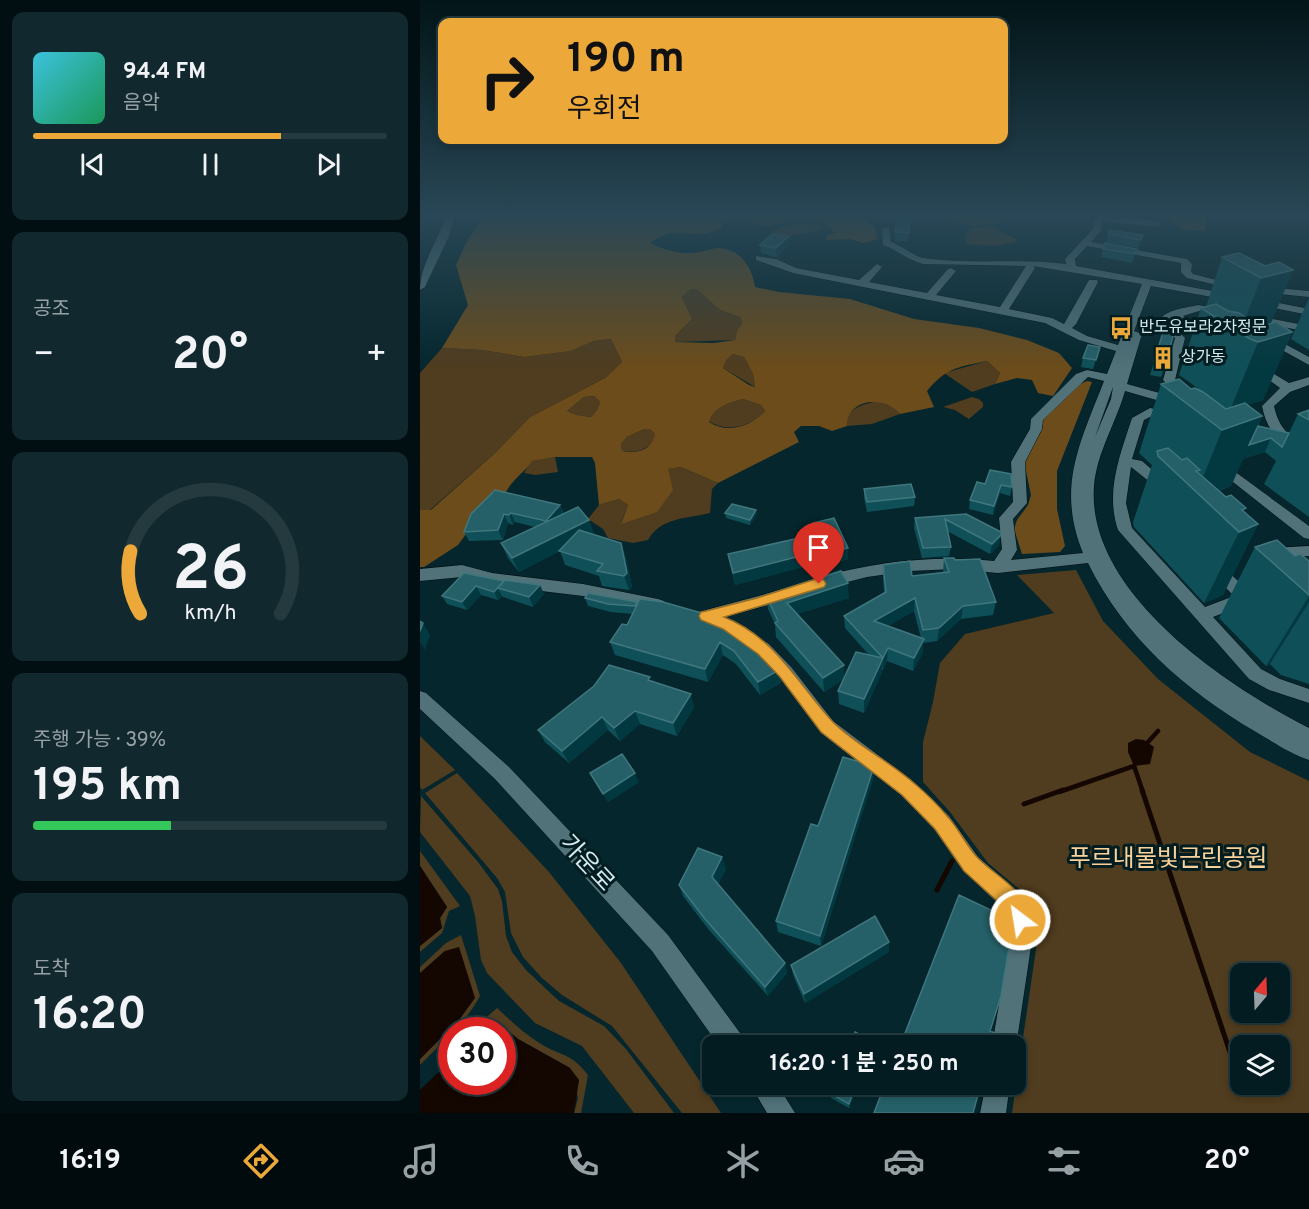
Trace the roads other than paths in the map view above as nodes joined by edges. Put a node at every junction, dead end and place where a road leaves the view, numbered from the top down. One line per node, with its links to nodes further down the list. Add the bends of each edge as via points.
1 (429, 266): 12 (street)
2 (783, 266): 10 (street)
3 (801, 266): 10 (street)
4 (1057, 266): 9 (street)
5 (1073, 266): 9 (street)
6 (1187, 266): 16 (street, via 1190,276 1247,288)
7 (877, 267): 14 (street)
8 (1030, 268): 19 (street)
9 (1075, 269): 15 (street)
10 (796, 270): 14 (street)
11 (951, 271): 17 (street)
12 (421, 282)
13 (1093, 282): 23 (street, via 1071,324)
14 (861, 284): 17 (street)
15 (1150, 286): 18 (street); 18 (street); 27 (street); 31 (street)
16 (1309, 294)
17 (928, 298): 19 (street)
18 (1246, 302): 20 (street); 22 (street)
19 (1003, 311): 23 (street, via 1048,320)
20 (1309, 312)
21 (1173, 314): 24 (street, via 1199,308); 25 (street); 33 (street, via 1166,316 1164,322 1180,338 1173,398)
22 (1309, 316)
23 (1064, 328): 27 (street)
24 (1309, 329)
25 (1220, 342)
26 (1256, 347): 29 (street, via 1274,341)
27 (1120, 349): 31 (street)
28 (1246, 359): 32 (street)
29 (1309, 362)
30 (1309, 381): 32 (street)
31 (1115, 383): 33 (street); 45 (street, via 1087,490); 48 (street, via 1095,373 1080,376 1037,419 1036,429 1018,462 1020,503 1006,518 1010,550)
32 (1288, 388): 37 (street, via 1276,394 1268,406 1270,421 1293,446)
33 (1164, 399): 34 (street); 35 (street)
34 (1179, 411)
35 (1155, 414): 36 (street); 39 (street, via 1150,412 1138,418)
36 (1178, 430)
37 (1309, 451)
38 (1205, 452): 40 (street)
39 (1126, 461): 42 (street, via 1137,464); 55 (street, via 1121,480 1120,520)
40 (1252, 490): 41 (street); 43 (street)
41 (1233, 498)
42 (1178, 499)
43 (1309, 534)
44 (1309, 551): 47 (street, via 1276,551 1268,554)
45 (1097, 557): 48 (street); 59 (street, via 1152,629 1182,658 1226,691); 60 (street, via 1115,601 1171,663 1213,696)
46 (1206, 560): 53 (street)
47 (1264, 563)
48 (998, 567): 51 (street, via 931,564 849,574)
49 (420, 575): 56 (street, via 462,572 583,590)
50 (1254, 580): 53 (street)
51 (813, 586)
52 (794, 591): 56 (street)
53 (1245, 597): 54 (street); 55 (street)
54 (1262, 613)
55 (1202, 615): 57 (street, via 1256,674)
56 (706, 616): 62 (street, via 729,625 764,649 827,727 908,789 942,823 971,864 1017,906 1022,933)
57 (1309, 696)
58 (420, 698): 61 (street, 가운로, via 502,773 660,943)
59 (1309, 737)
60 (1309, 752)
61 (726, 1035)
62 (1006, 1035)
63 (770, 1095): 65 (street)
64 (996, 1095): 66 (street)
65 (782, 1113)
66 (993, 1113)

